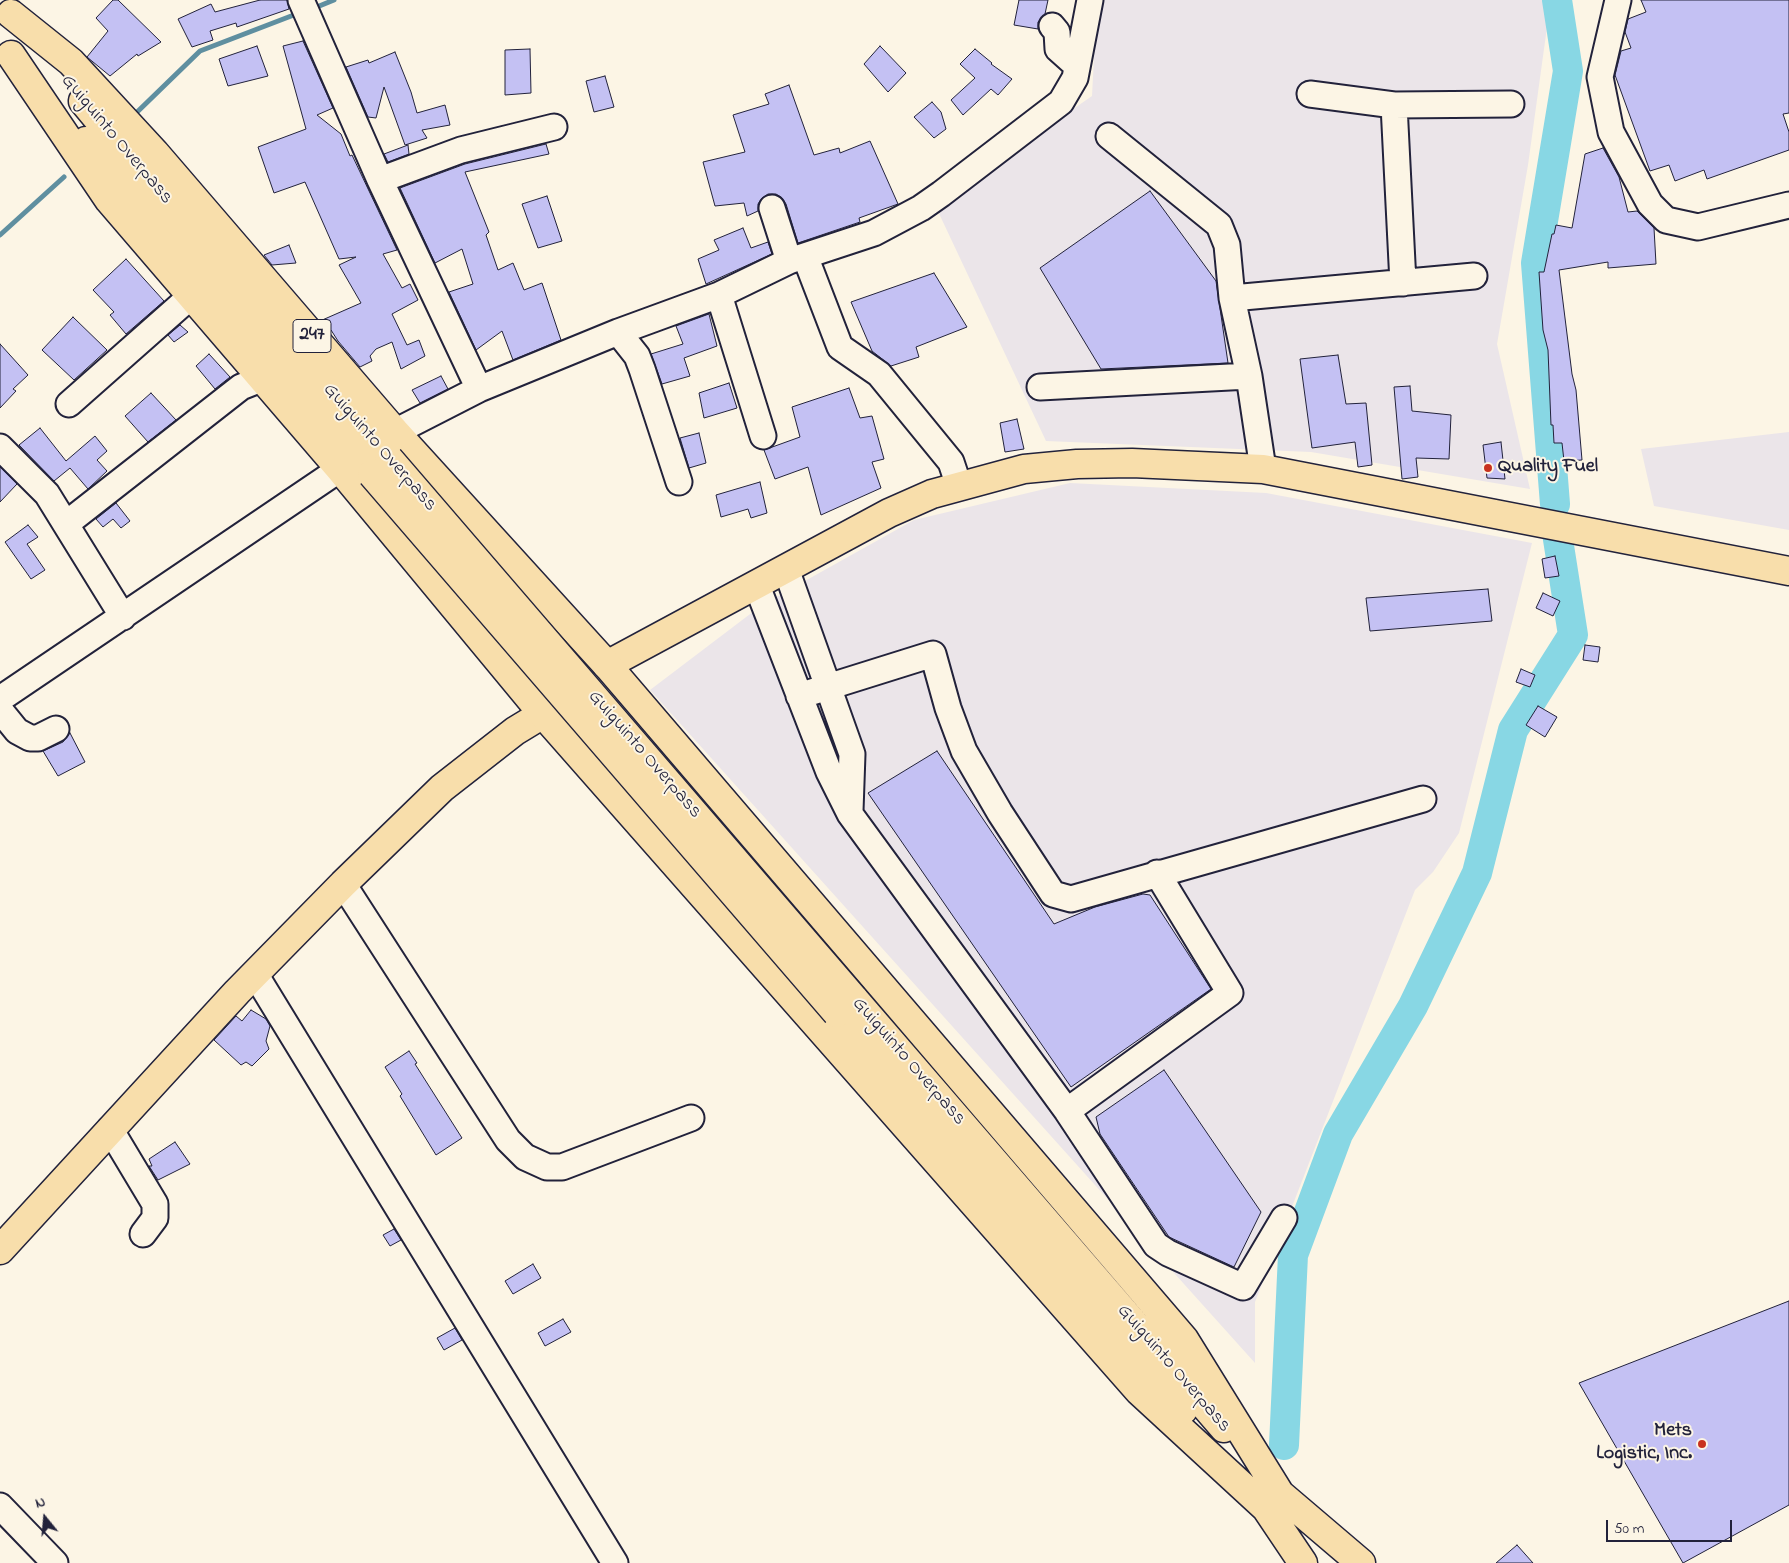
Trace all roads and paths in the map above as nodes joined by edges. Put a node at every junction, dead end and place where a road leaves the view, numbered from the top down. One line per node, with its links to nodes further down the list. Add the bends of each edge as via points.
1 (1090, 0): 7 (street)
2 (1618, 0): 14 (street, via 1600,76 1611,132 1650,204 1666,220 1698,227)
3 (303, 3): 13 (street)
4 (5, 8): 28 (main road, 247, via 71,62 149,146); 31 (main road, Guiguinto Overpass, via 196,237)
5 (1052, 26): 7 (street, via 1058,49)
6 (5, 49): 20 (main road, via 109,200); 31 (main road, Guiguinto Overpass, via 180,248)
7 (1077, 66): 16 (street, via 1069,92 1061,102 942,194 874,233)
8 (1310, 94): 10 (street)
9 (1511, 104): 10 (street)
10 (1394, 105): 18 (street)
11 (554, 127): 13 (street, via 462,150)
12 (1108, 136): 21 (street, via 1219,225 1227,245)
13 (380, 180): 26 (street)
14 (1789, 205)
15 (772, 208): 16 (street)
16 (797, 258): 19 (street); 35 (street, via 840,347 880,374 951,462)
17 (1474, 276): 18 (street)
18 (1395, 283): 21 (street)
19 (718, 296): 22 (street); 29 (street)
20 (190, 297): 24 (main road); 27 (street)
21 (1232, 298): 23 (street)
22 (618, 332): 26 (street); 34 (street, via 637,356)
23 (1249, 376): 25 (street); 33 (street)
24 (262, 379): 32 (main road); 36 (street, via 241,387)
25 (1040, 387)
26 (479, 389): 28 (street)
27 (69, 404)
28 (395, 432): 41 (main road, 247)
29 (763, 436)
30 (2, 441): 36 (street, via 47,494)
31 (380, 467): 58 (main road, Guiguinto Overpass, bridge)
32 (340, 469): 40 (street); 45 (main road)
33 (1263, 469): 35 (main road, via 1078,464 1024,469); 38 (main road)
34 (679, 482)
35 (959, 486): 37 (main road, via 889,513)
36 (66, 524): 40 (street)
37 (786, 570): 39 (main road); 42 (street)
38 (1789, 571)
39 (757, 586): 41 (main road); 43 (street)
40 (123, 617): 44 (street)
41 (608, 665): 58 (main road, via 1184,1339)
42 (828, 688): 43 (street); 48 (street, via 852,754); 49 (street, via 933,654 964,751 1053,894 1072,898)
43 (799, 696): 48 (street, via 829,772)
44 (1, 698): 46 (street, via 17,731 30,738 38,738)
45 (543, 714): 50 (main road, via 515,730 442,788); 58 (main road, via 1140,1391)
46 (56, 729)
47 (1424, 799): 49 (street)
48 (850, 814): 52 (street)
49 (1156, 873): 52 (street, via 1230,993)
50 (343, 884): 51 (main road); 53 (street, via 508,1140 525,1157 548,1167 562,1167)
51 (255, 974): 54 (main road); 61 (street)
52 (1067, 1111): 55 (street, via 1156,1244 1168,1253 1242,1287)
53 (691, 1118)
54 (110, 1129): 56 (street, via 155,1204 155,1218); 57 (main road)
55 (1284, 1218)
56 (143, 1234)
57 (0, 1250)
58 (1273, 1501): 62 (main road); 63 (main road)
59 (0, 1506): 60 (street)
60 (55, 1563)
61 (616, 1563)
62 (1303, 1563)
63 (1361, 1563)

